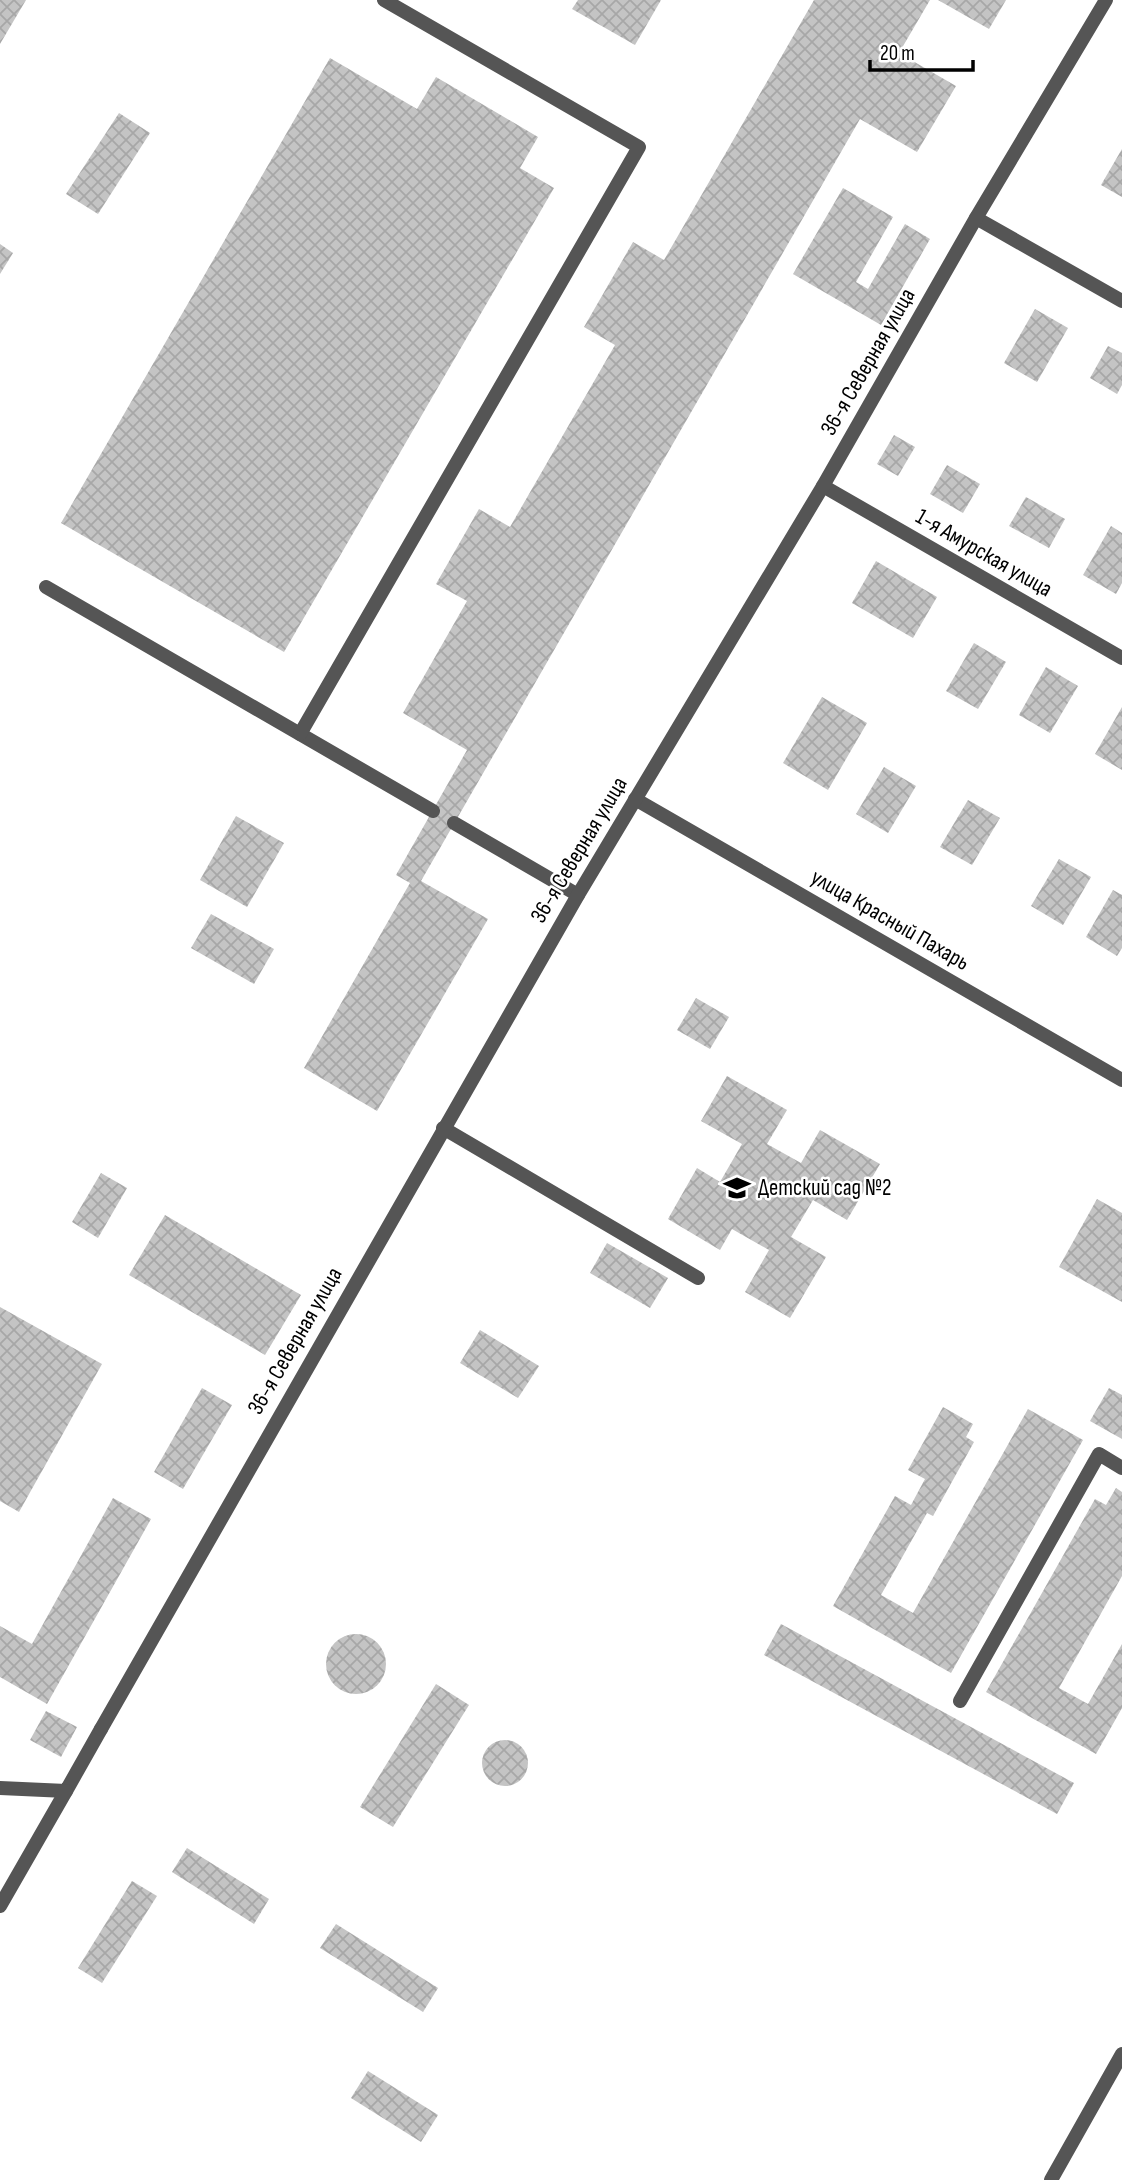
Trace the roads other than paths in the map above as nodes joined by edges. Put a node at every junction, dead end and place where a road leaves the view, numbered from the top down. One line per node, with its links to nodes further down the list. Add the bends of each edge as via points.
1 (384, 0): 8 (street, via 639,147)
2 (1106, 0): 3 (street, 36-я Северная улица)
3 (976, 218): 4 (street); 5 (street, 36-я Северная улица)
4 (1122, 301)
5 (823, 486): 7 (street, 1-я Амурская улица); 9 (street, 36-я Северная улица)
6 (46, 587): 8 (street)
7 (1122, 658)
8 (300, 734): 10 (street)
9 (635, 799): 12 (street, 36-я Северная улица); 13 (street, улица Красный Пахарь)
10 (433, 811)
11 (454, 823): 12 (street)
12 (578, 895): 14 (street, 36-я Северная улица)
13 (1122, 1080)
14 (443, 1128): 15 (street); 19 (street, 36-я Северная улица)
15 (698, 1278)
16 (1122, 1468): 17 (street, via 1099,1454)
17 (960, 1701)
18 (0, 1788): 19 (street)
19 (66, 1791): 20 (street, 36-я Северная улица)
20 (0, 1906)
21 (1122, 2054): 22 (street)
22 (1051, 2180)

